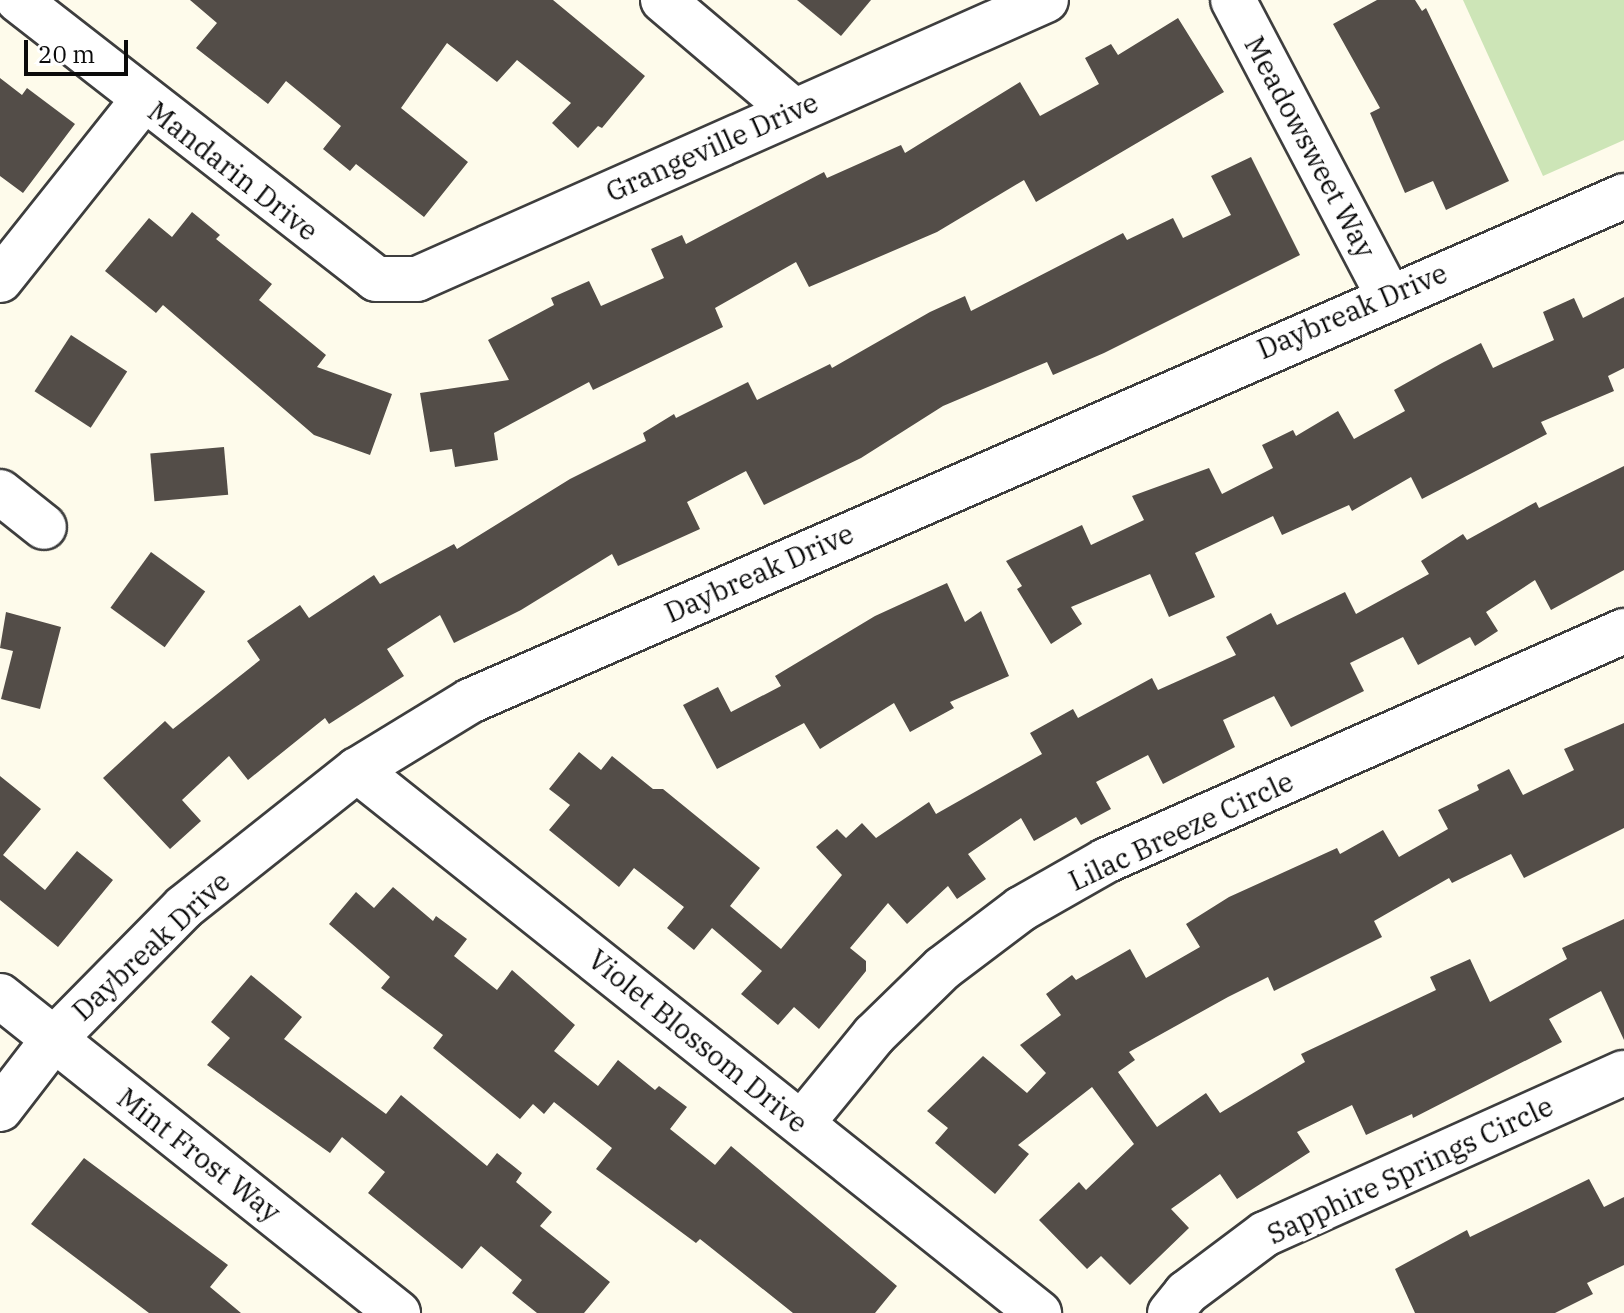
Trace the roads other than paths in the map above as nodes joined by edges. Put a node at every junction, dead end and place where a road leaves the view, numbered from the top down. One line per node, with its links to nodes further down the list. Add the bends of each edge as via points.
1 (18, 0): 5 (street, Mandarin Drive)
2 (663, 0): 6 (street)
3 (1046, 0): 6 (street, Grangeville Drive)
4 (1233, 0): 10 (street, Meadowsweet Way)
5 (143, 100): 8 (street, Mandarin Drive); 9 (street)
6 (794, 111): 8 (street, Grangeville Drive, via 417,279)
7 (1624, 196): 10 (street, Daybreak Drive)
8 (376, 279)
9 (0, 280)
10 (1388, 295): 14 (street, Daybreak Drive, via 470,701)
11 (0, 492): 12 (street)
12 (44, 527)
13 (1624, 631): 19 (street, Lilac Breeze Circle, via 1105,861 1021,909 943,968 874,1035)
14 (357, 770): 16 (street, Daybreak Drive, via 184,907); 19 (street, Violet Blossom Drive)
15 (0, 996): 16 (street, Mint Frost Way)
16 (54, 1039): 18 (street, Daybreak Drive); 20 (street, Mint Frost Way)
17 (1624, 1073): 22 (street, Sapphire Springs Circle, via 1265,1234 1186,1293)
18 (0, 1109)
19 (802, 1123): 21 (street, Violet Blossom Drive)
20 (398, 1313)
21 (1039, 1313)
22 (1170, 1313)

